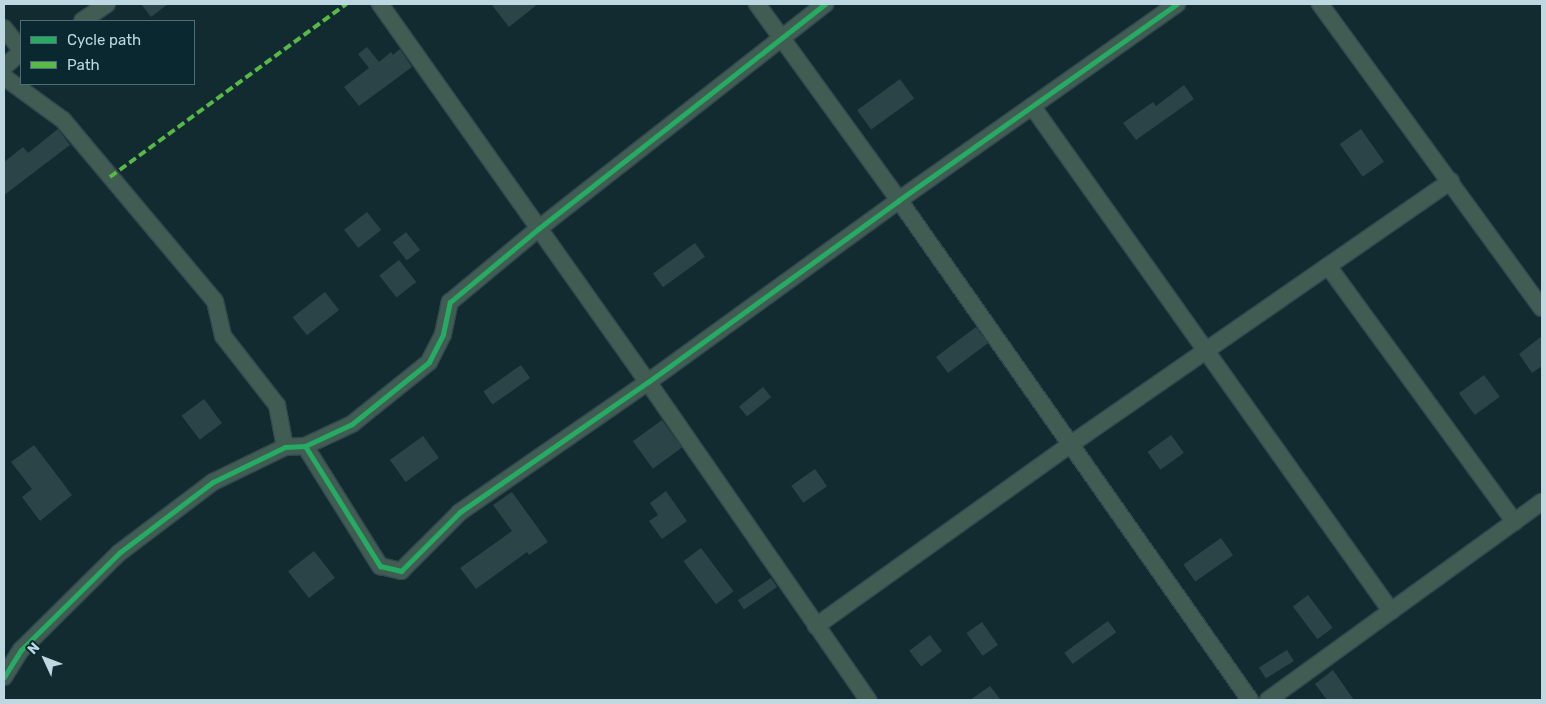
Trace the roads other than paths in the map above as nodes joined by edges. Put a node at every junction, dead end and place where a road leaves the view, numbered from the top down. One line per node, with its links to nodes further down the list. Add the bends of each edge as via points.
1 (107, 4): 7 (street)
2 (380, 4): 17 (street)
3 (757, 4): 9 (street)
4 (825, 4): 9 (street)
5 (1177, 4): 14 (street)
6 (1320, 4): 15 (street)
7 (83, 20)
8 (4, 28): 10 (street)
9 (782, 39): 16 (street); 17 (street)
10 (20, 50)
11 (20, 52): 12 (street)
12 (4, 67)
13 (4, 77): 24 (street, via 62,120 215,301 223,336 277,405)
14 (1032, 106): 16 (street); 20 (street)
15 (1451, 181): 18 (street); 19 (street)
16 (899, 200): 21 (street); 22 (street)
17 (538, 229): 21 (street); 23 (street, via 450,302 443,334 429,362 352,424)
18 (1328, 266): 20 (street); 26 (street)
19 (1542, 308)
20 (1205, 352): 22 (street); 27 (street)
21 (648, 382): 23 (street, via 460,512 402,571 380,566); 28 (street)
22 (1071, 444): 28 (street); 31 (street)
23 (305, 446): 24 (street)
24 (285, 447): 29 (street, via 213,482 120,554 22,650)
25 (1542, 502): 26 (street)
26 (1515, 522): 27 (street)
27 (1391, 611): 32 (street)
28 (816, 626): 30 (street)
29 (4, 677)
30 (868, 700)
31 (1250, 700)
32 (1268, 700)

